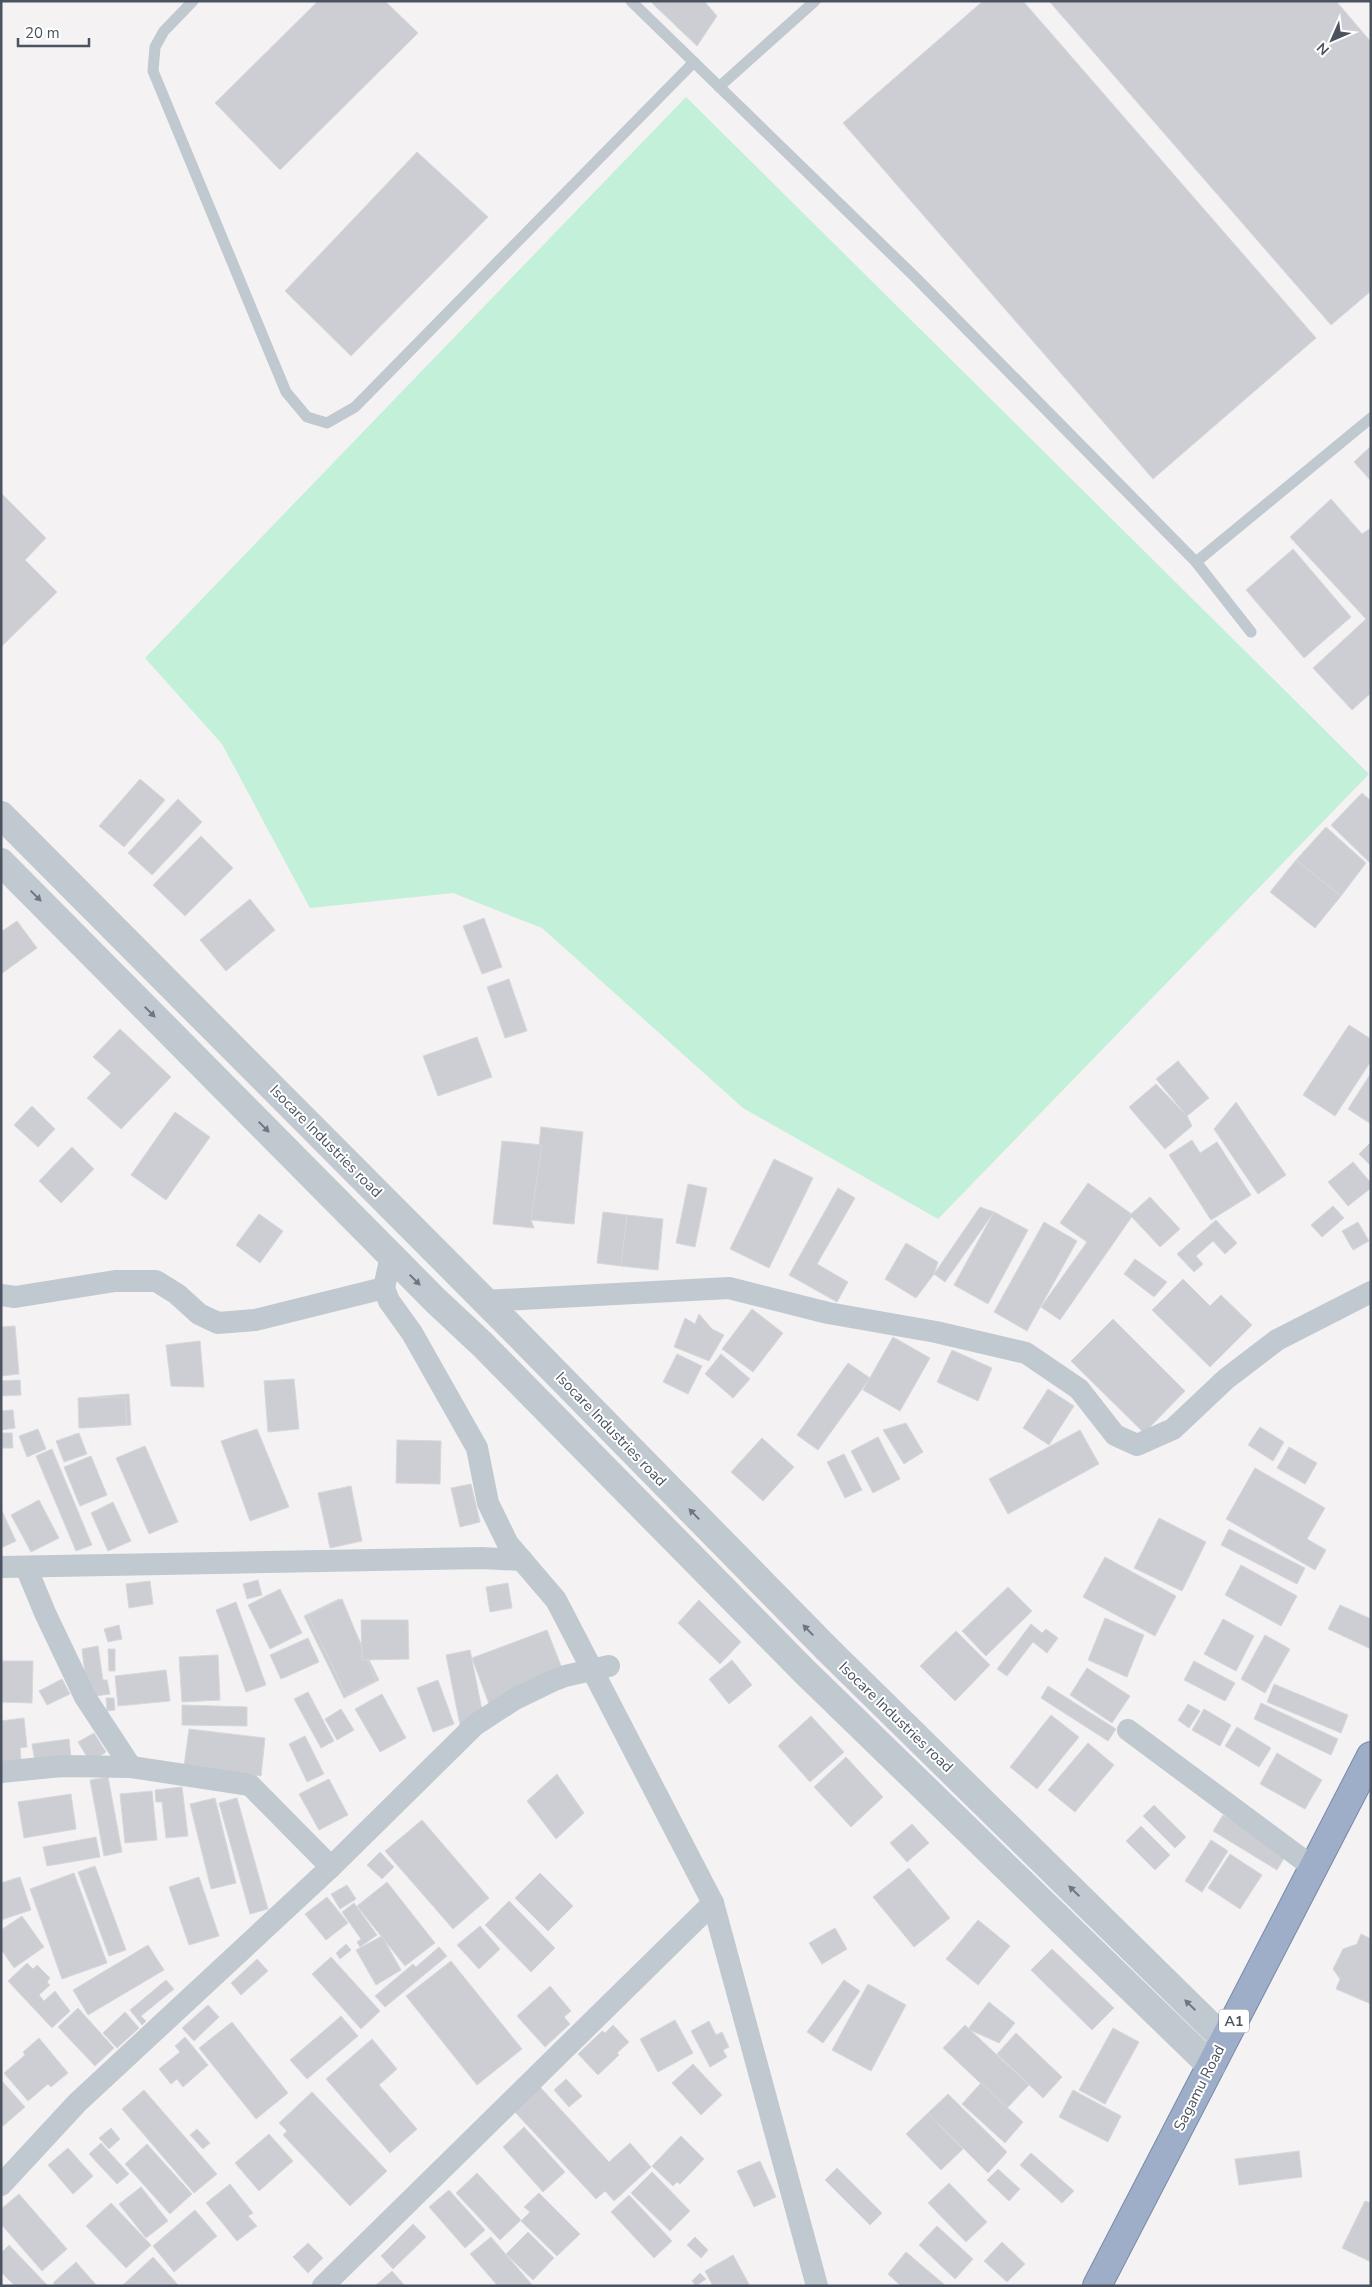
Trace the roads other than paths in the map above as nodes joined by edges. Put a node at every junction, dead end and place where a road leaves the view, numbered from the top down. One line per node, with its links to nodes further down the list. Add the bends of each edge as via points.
1 (193, 1): 4 (lane, via 164,31 155,47 153,71 286,392 307,417 327,423 355,407)
2 (631, 1): 4 (lane)
3 (815, 1): 5 (lane)
4 (694, 62): 5 (lane)
5 (718, 87): 7 (lane, via 915,276)
6 (1371, 418): 7 (lane)
7 (1196, 562): 8 (lane)
8 (1251, 632)
9 (1, 815): 10 (street, Isocare Industries road)
10 (25, 838): 11 (street); 16 (street, Isocare Industries road)
11 (2, 863): 12 (street, Isocare Industries road, one-way to 12)
12 (391, 1256): 13 (street); 22 (street, Isocare Industries road, one-way to 22)
13 (384, 1288): 15 (street, via 255,1320 218,1323 199,1314 156,1281 115,1281 15,1297); 17 (street, via 477,1448 488,1503 508,1544)
14 (1371, 1292): 16 (street, via 1277,1340 1226,1379 1173,1429 1137,1446 1115,1435 1079,1390 1026,1353 936,1332 828,1313 729,1288)
15 (1, 1295)
16 (484, 1301): 20 (street, Isocare Industries road, one-way to 16)
17 (522, 1560): 19 (street, via 482,1558); 21 (street, via 556,1600)
18 (1, 1567): 19 (street)
19 (26, 1567): 25 (street, via 44,1613 85,1697)
20 (827, 1649): 22 (street); 30 (street, Isocare Industries road, one-way to 20)
21 (601, 1668): 27 (street, via 552,1681 515,1698 475,1725); 29 (street)
22 (805, 1672): 31 (street, Isocare Industries road)
23 (1128, 1730): 28 (street)
24 (1371, 1756): 28 (highway, Sagamu Road / A1)
25 (131, 1767): 26 (street, via 62,1766); 27 (street, via 250,1785)
26 (1, 1772)
27 (331, 1867): 32 (street, via 84,2097)
28 (1314, 1868): 30 (highway, Sagamu Road / A1)
29 (713, 1903): 33 (street); 34 (street)
30 (1224, 2039): 31 (highway, Sagamu Road / A1)
31 (1211, 2066): 35 (highway, Sagamu Road / A1)
32 (1, 2185)
33 (323, 2286)
34 (817, 2286)
35 (1097, 2286)

